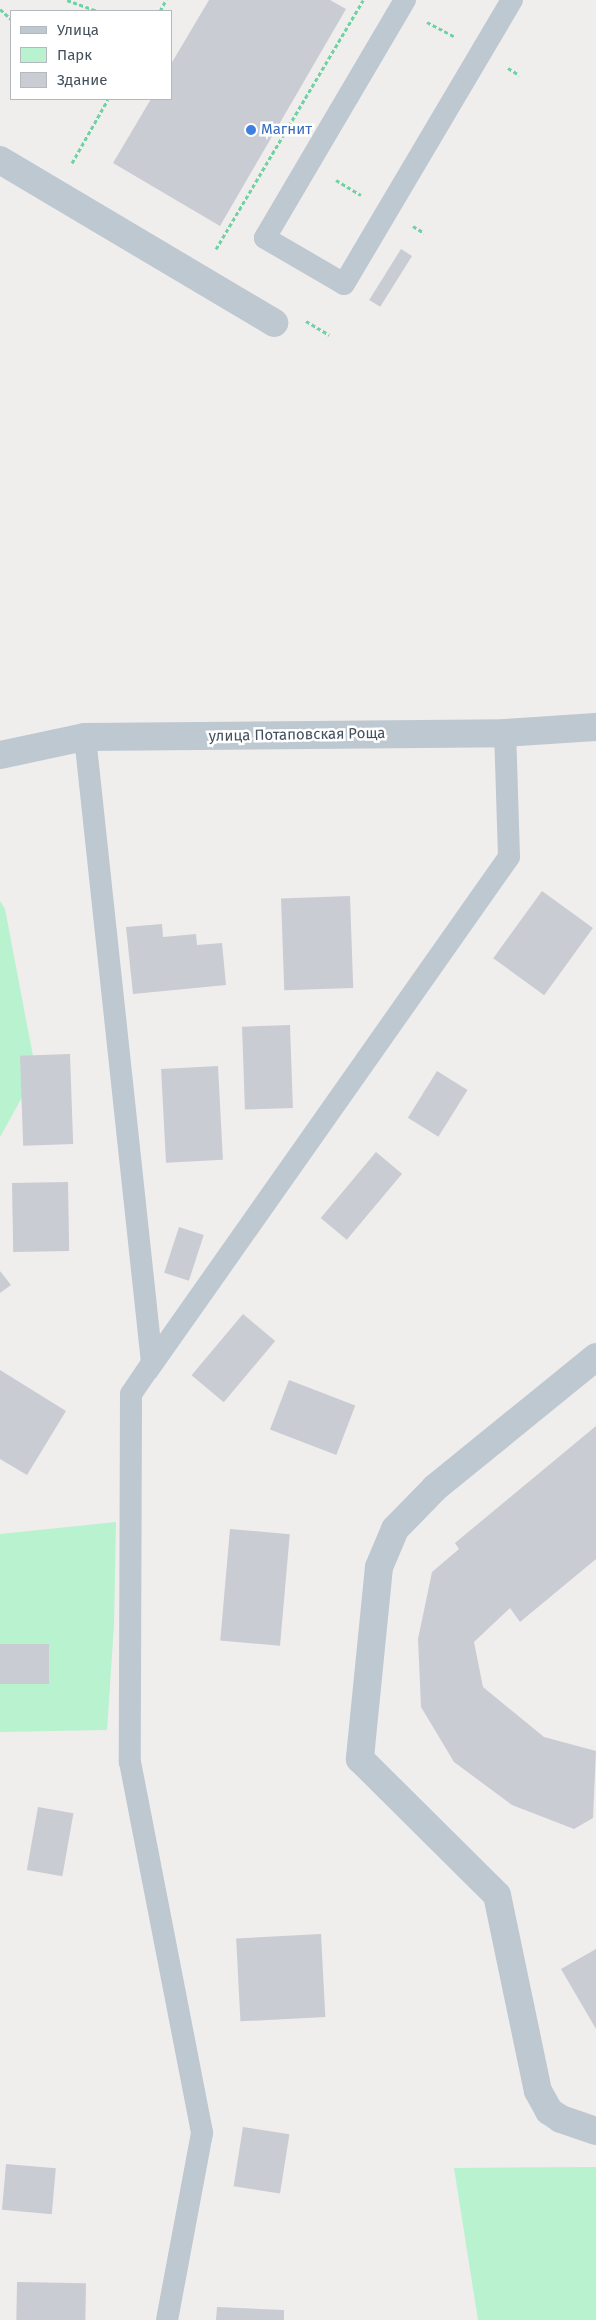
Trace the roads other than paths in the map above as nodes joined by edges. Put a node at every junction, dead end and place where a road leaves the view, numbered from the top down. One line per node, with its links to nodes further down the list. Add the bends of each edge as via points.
1 (405, 0): 2 (lane, via 265,238 344,284)
2 (512, 0)
3 (0, 160): 4 (street)
4 (274, 323)
5 (596, 727): 6 (street, улица Потаповская Роща)
6 (505, 733): 7 (street, улица Потаповская Роща); 10 (lane, via 509,857)
7 (85, 737): 8 (street, улица Потаповская Роща); 10 (lane, via 152,1363)
8 (0, 755)
9 (596, 1357): 11 (street, via 435,1488 395,1529 378,1567 360,1759 497,1895 538,2091 549,2111 561,2119)
10 (131, 1394): 12 (lane, via 130,1762 202,2133)
11 (596, 2131)
12 (167, 2320)

